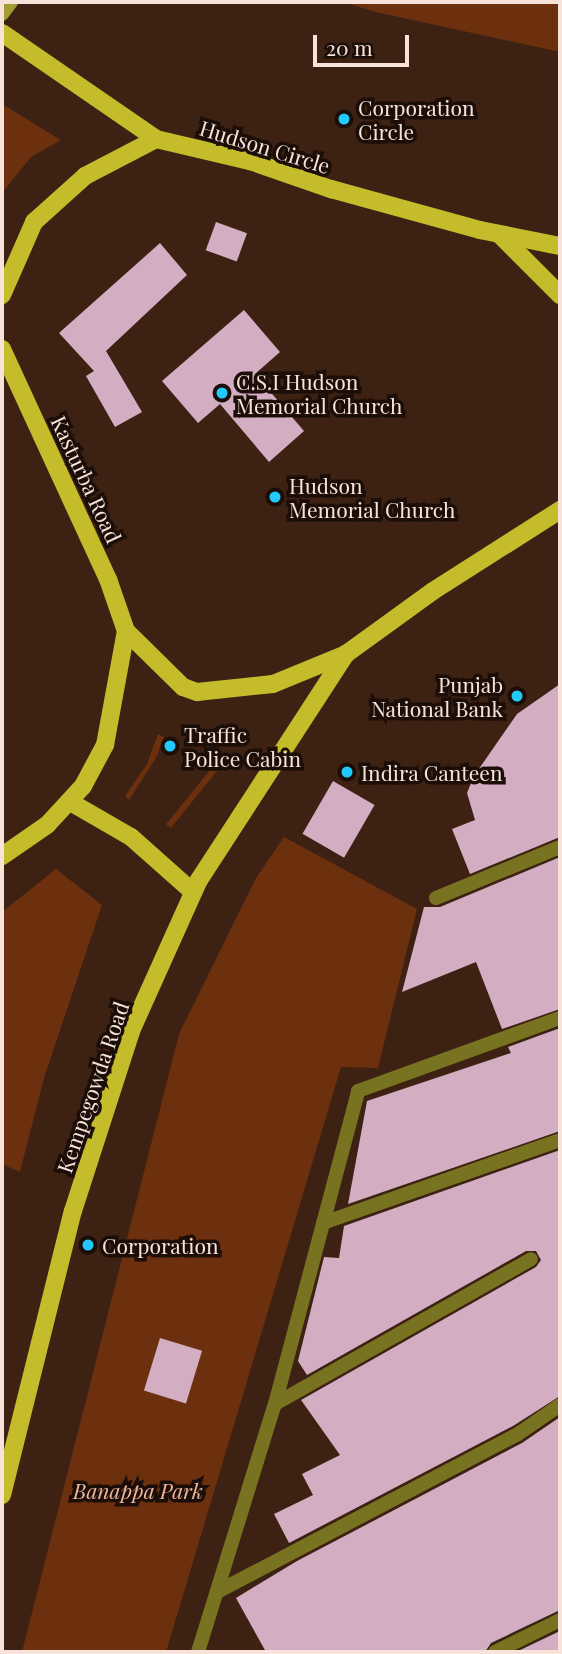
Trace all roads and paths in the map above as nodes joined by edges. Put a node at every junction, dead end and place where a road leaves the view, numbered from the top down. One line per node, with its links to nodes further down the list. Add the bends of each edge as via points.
1 (11, 2): 2 (main road)
2 (2, 14)
3 (2, 33): 4 (main road, Hudson Circle)
4 (156, 139): 5 (main road, Hudson Circle); 7 (main road, via 85,176 34,222)
5 (500, 235): 6 (main road); 8 (main road, Hudson Circle)
6 (560, 246)
7 (2, 295)
8 (560, 295)
9 (2, 349): 11 (main road, Kasturba Road, via 108,579)
10 (560, 510): 12 (main road, via 433,591)
11 (125, 631): 12 (main road, via 183,687 197,692 273,684); 13 (main road, via 105,745)
12 (346, 654): 16 (main road, Kempegowda Road)
13 (72, 803): 15 (main road); 16 (main road, via 131,837)
14 (560, 847): 17 (street)
15 (2, 856)
16 (193, 892): 24 (main road, Kempegowda Road, via 131,1031 73,1211)
17 (436, 898)
18 (560, 1018): 20 (street, via 358,1091)
19 (560, 1140): 20 (street)
20 (323, 1223): 22 (street)
21 (531, 1259): 22 (street)
22 (275, 1404): 25 (street)
23 (560, 1405): 25 (street, via 518,1434)
24 (2, 1495)
25 (217, 1592): 27 (street)
26 (560, 1619): 28 (street)
27 (198, 1652)
28 (495, 1652)

